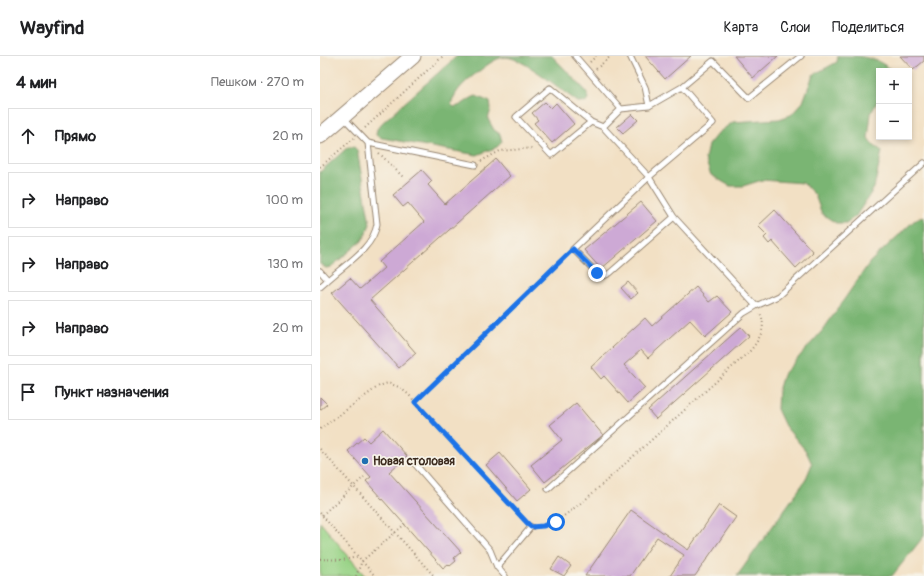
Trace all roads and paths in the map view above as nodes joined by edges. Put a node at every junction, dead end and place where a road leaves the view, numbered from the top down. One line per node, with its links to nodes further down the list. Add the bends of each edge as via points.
1 (413, 56): 11 (main road)
2 (444, 56): 14 (path)
3 (575, 56): 7 (lane)
4 (611, 56): 7 (path)
5 (630, 56): 9 (lane, via 645,87)
6 (801, 56): 8 (lane, via 749,98 712,61)
7 (591, 74): 10 (lane)
8 (682, 87): 9 (lane); 22 (lane, via 713,123)
9 (649, 106): 10 (lane)
10 (622, 109): 13 (lane)
11 (343, 117): 14 (lane); 15 (main road)
12 (591, 122): 13 (lane); 17 (lane, via 551,155); 17 (lane, via 550,88 516,117)
13 (602, 128): 22 (lane)
14 (359, 134): 16 (lane); 20 (path)
15 (320, 136)
16 (368, 143): 19 (lane); 21 (path); 26 (lane, via 377,224 375,233 371,242)
17 (544, 147): 19 (path, via 500,151)
18 (924, 163): 28 (lane, via 778,296)
19 (475, 165)
20 (320, 167)
21 (403, 177)
22 (649, 177): 23 (lane); 24 (lane)
23 (674, 217): 24 (lane, via 604,276 597,273); 28 (lane)
24 (573, 249): 29 (path)
25 (320, 271): 26 (lane)
26 (328, 280): 27 (lane)
27 (320, 287)
28 (756, 306): 35 (lane, via 744,313); 39 (path, via 764,321 761,336 751,350 586,499 556,522)
29 (415, 402): 30 (path, via 399,387 388,382); 39 (path)
30 (320, 429)
31 (320, 450): 34 (path)
32 (415, 464): 44 (lane, via 490,550)
33 (364, 477): 34 (path)
34 (355, 487): 37 (path); 40 (path)
35 (548, 489)
36 (320, 513): 37 (path)
37 (322, 515): 41 (path)
38 (405, 524): 40 (path)
39 (531, 527): 44 (lane)
40 (396, 533): 43 (path); 47 (path)
41 (359, 557): 42 (path, via 342,560); 43 (path)
42 (320, 559)
43 (362, 561): 45 (path); 46 (path)
44 (497, 567): 48 (lane)
45 (356, 576)
46 (375, 576)
47 (434, 576)
48 (505, 576)

